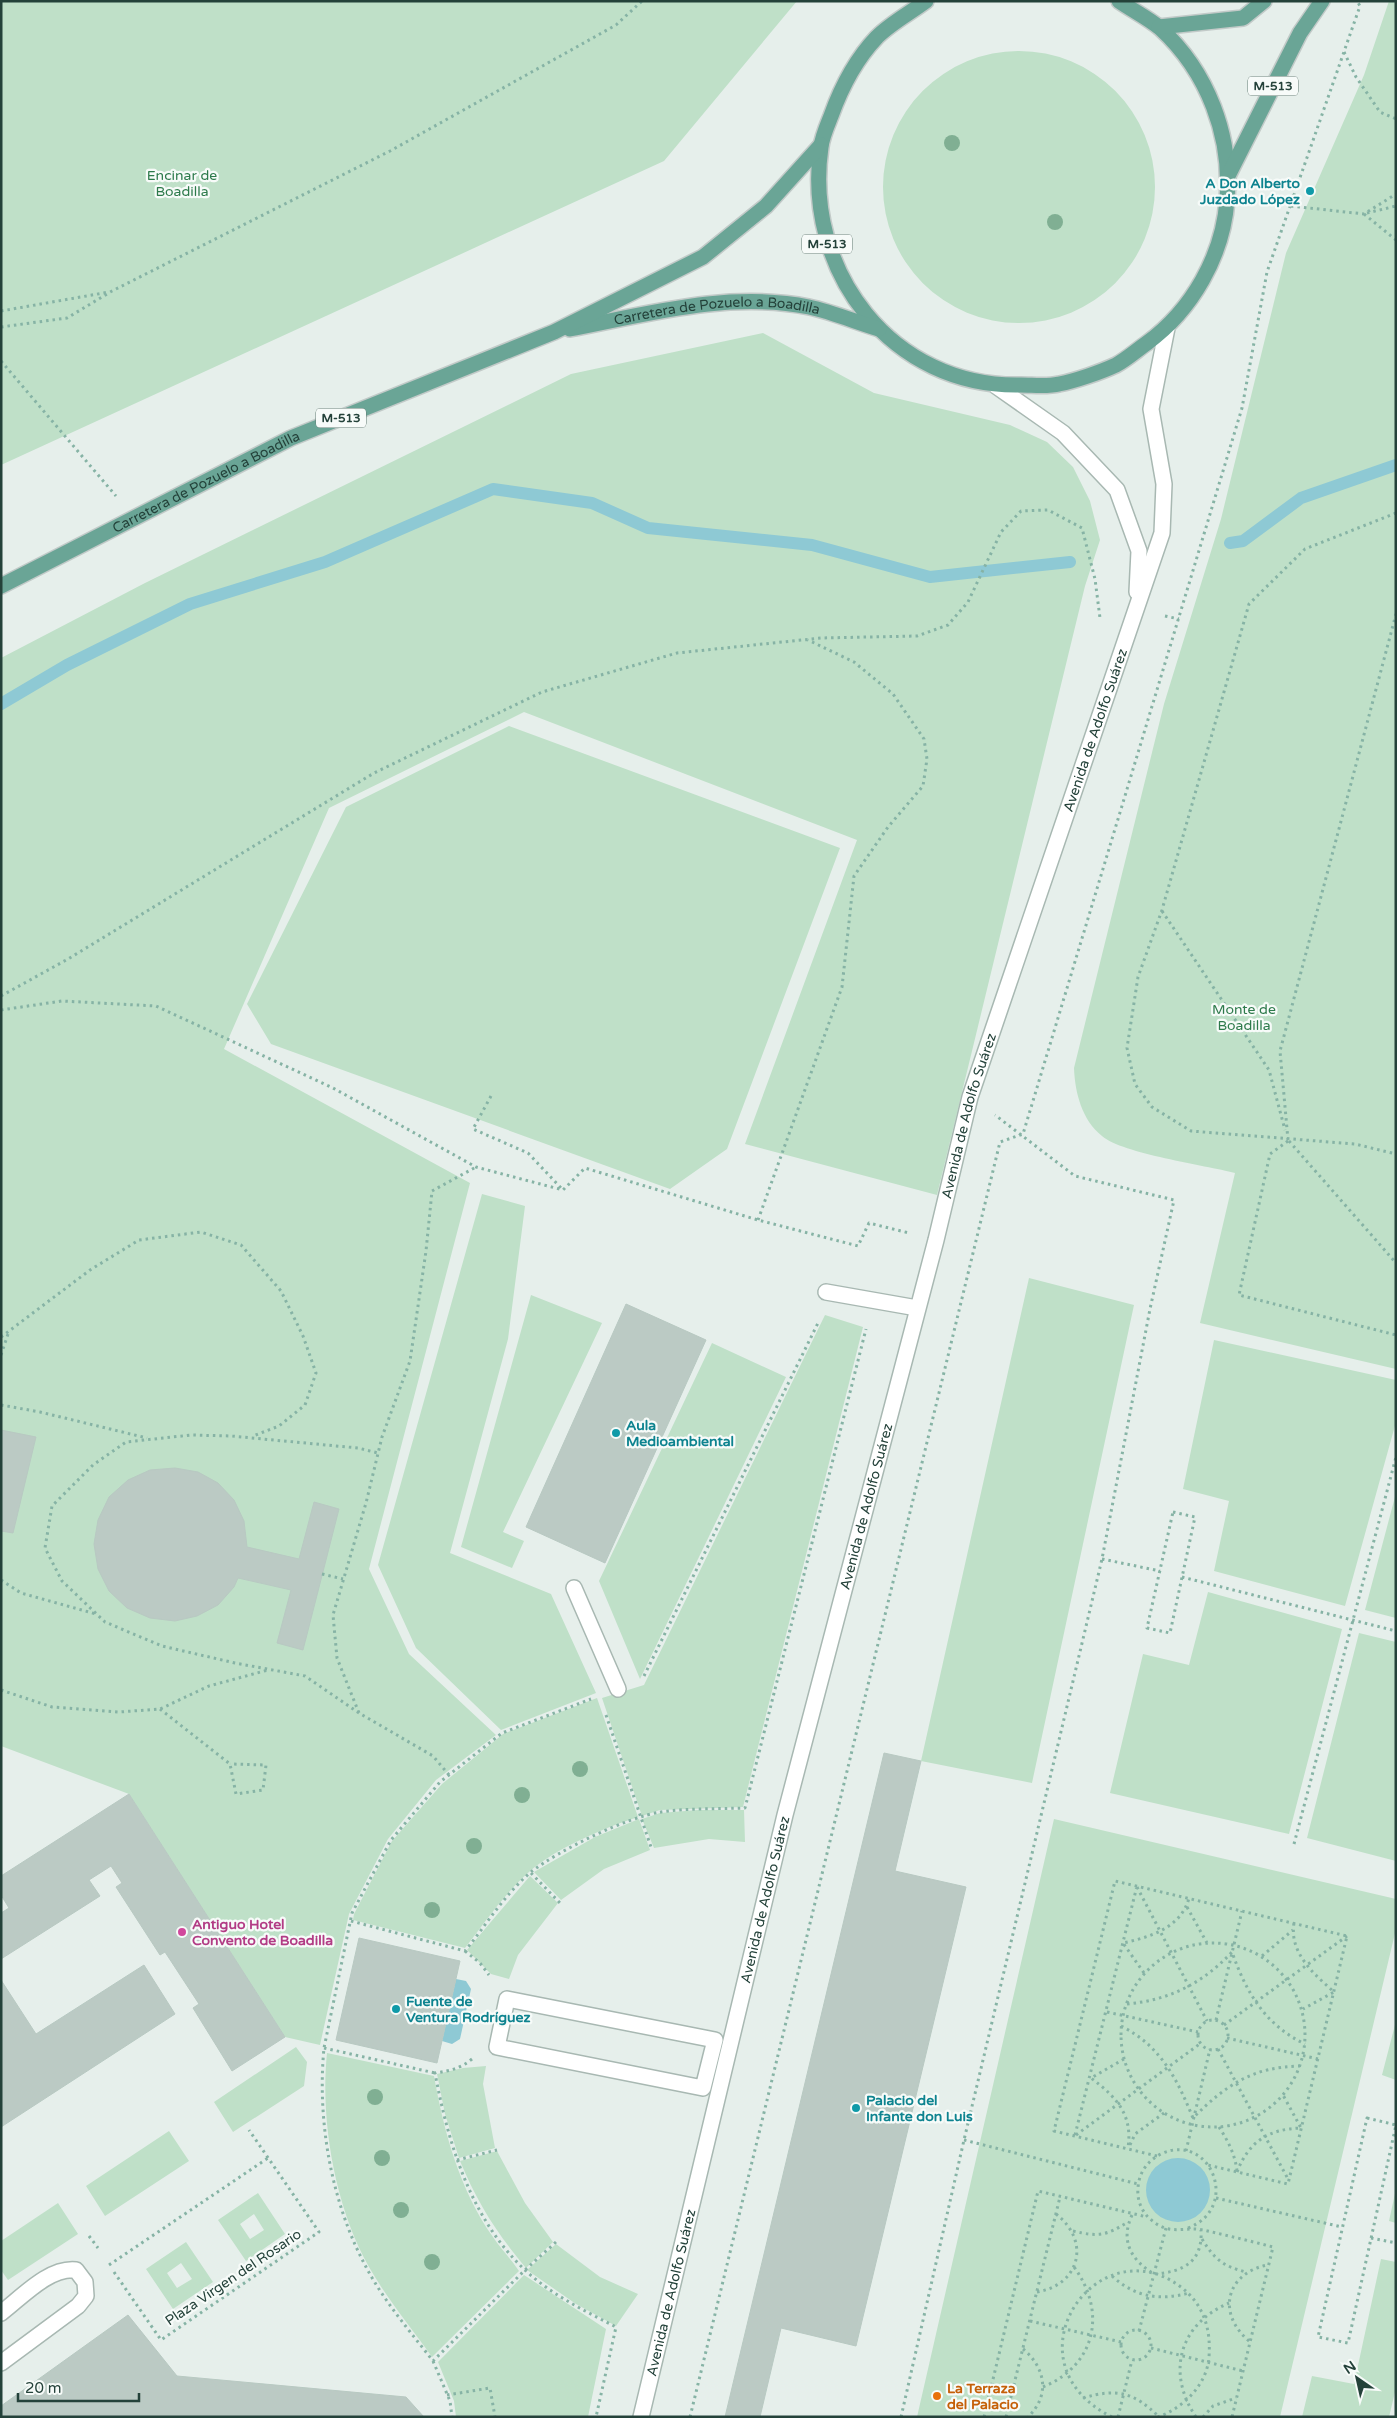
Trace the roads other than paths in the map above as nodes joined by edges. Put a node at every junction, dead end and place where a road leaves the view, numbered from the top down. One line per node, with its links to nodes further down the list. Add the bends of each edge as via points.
1 (926, 1): 6 (main road, M-513, via 878,37 846,80)
2 (1119, 1): 5 (main road, M-513)
3 (1264, 1): 5 (main road, via 1243,18)
4 (1322, 1): 7 (main road, M-513, via 1300,33)
5 (1159, 27): 7 (main road, M-513, via 1196,69 1220,120)
6 (821, 145): 9 (main road, M-513, via 818,195 827,244 847,290); 10 (main road, Carretera de Pozuelo a Boadilla / M-513, via 766,206 703,257)
7 (1229, 174): 8 (main road, M-513, via 1226,217 1214,258 1194,295)
8 (1167, 328): 11 (main road, M-513, via 1117,365 1058,385); 13 (street, Avenida de Adolfo Suárez, via 1151,409 1164,484 1162,534)
9 (879, 329): 10 (main road, Carretera de Pozuelo a Boadilla / M-513, via 810,307 766,302 685,306); 11 (main road, M-513, via 921,360 953,376)
10 (554, 332): 12 (main road, Carretera de Pozuelo a Boadilla / M-513, via 291,438)
11 (996, 386): 13 (street, Avenida de Adolfo Suárez, via 1063,433 1117,490 1139,551)
12 (1, 586)
13 (1136, 610): 15 (street, Avenida de Adolfo Suárez, via 970,1097)
14 (826, 1292): 15 (street)
15 (917, 1308): 21 (street, Avenida de Adolfo Suárez, via 785,1815)
16 (574, 1588): 17 (street)
17 (618, 1689)
18 (497, 2047): 18 (street, via 507,1999 715,2040 702,2088)
19 (1, 2313): 20 (street, via 53,2274 65,2269 76,2270 85,2282 86,2296 78,2306)
20 (1, 2363)
21 (641, 2417)

